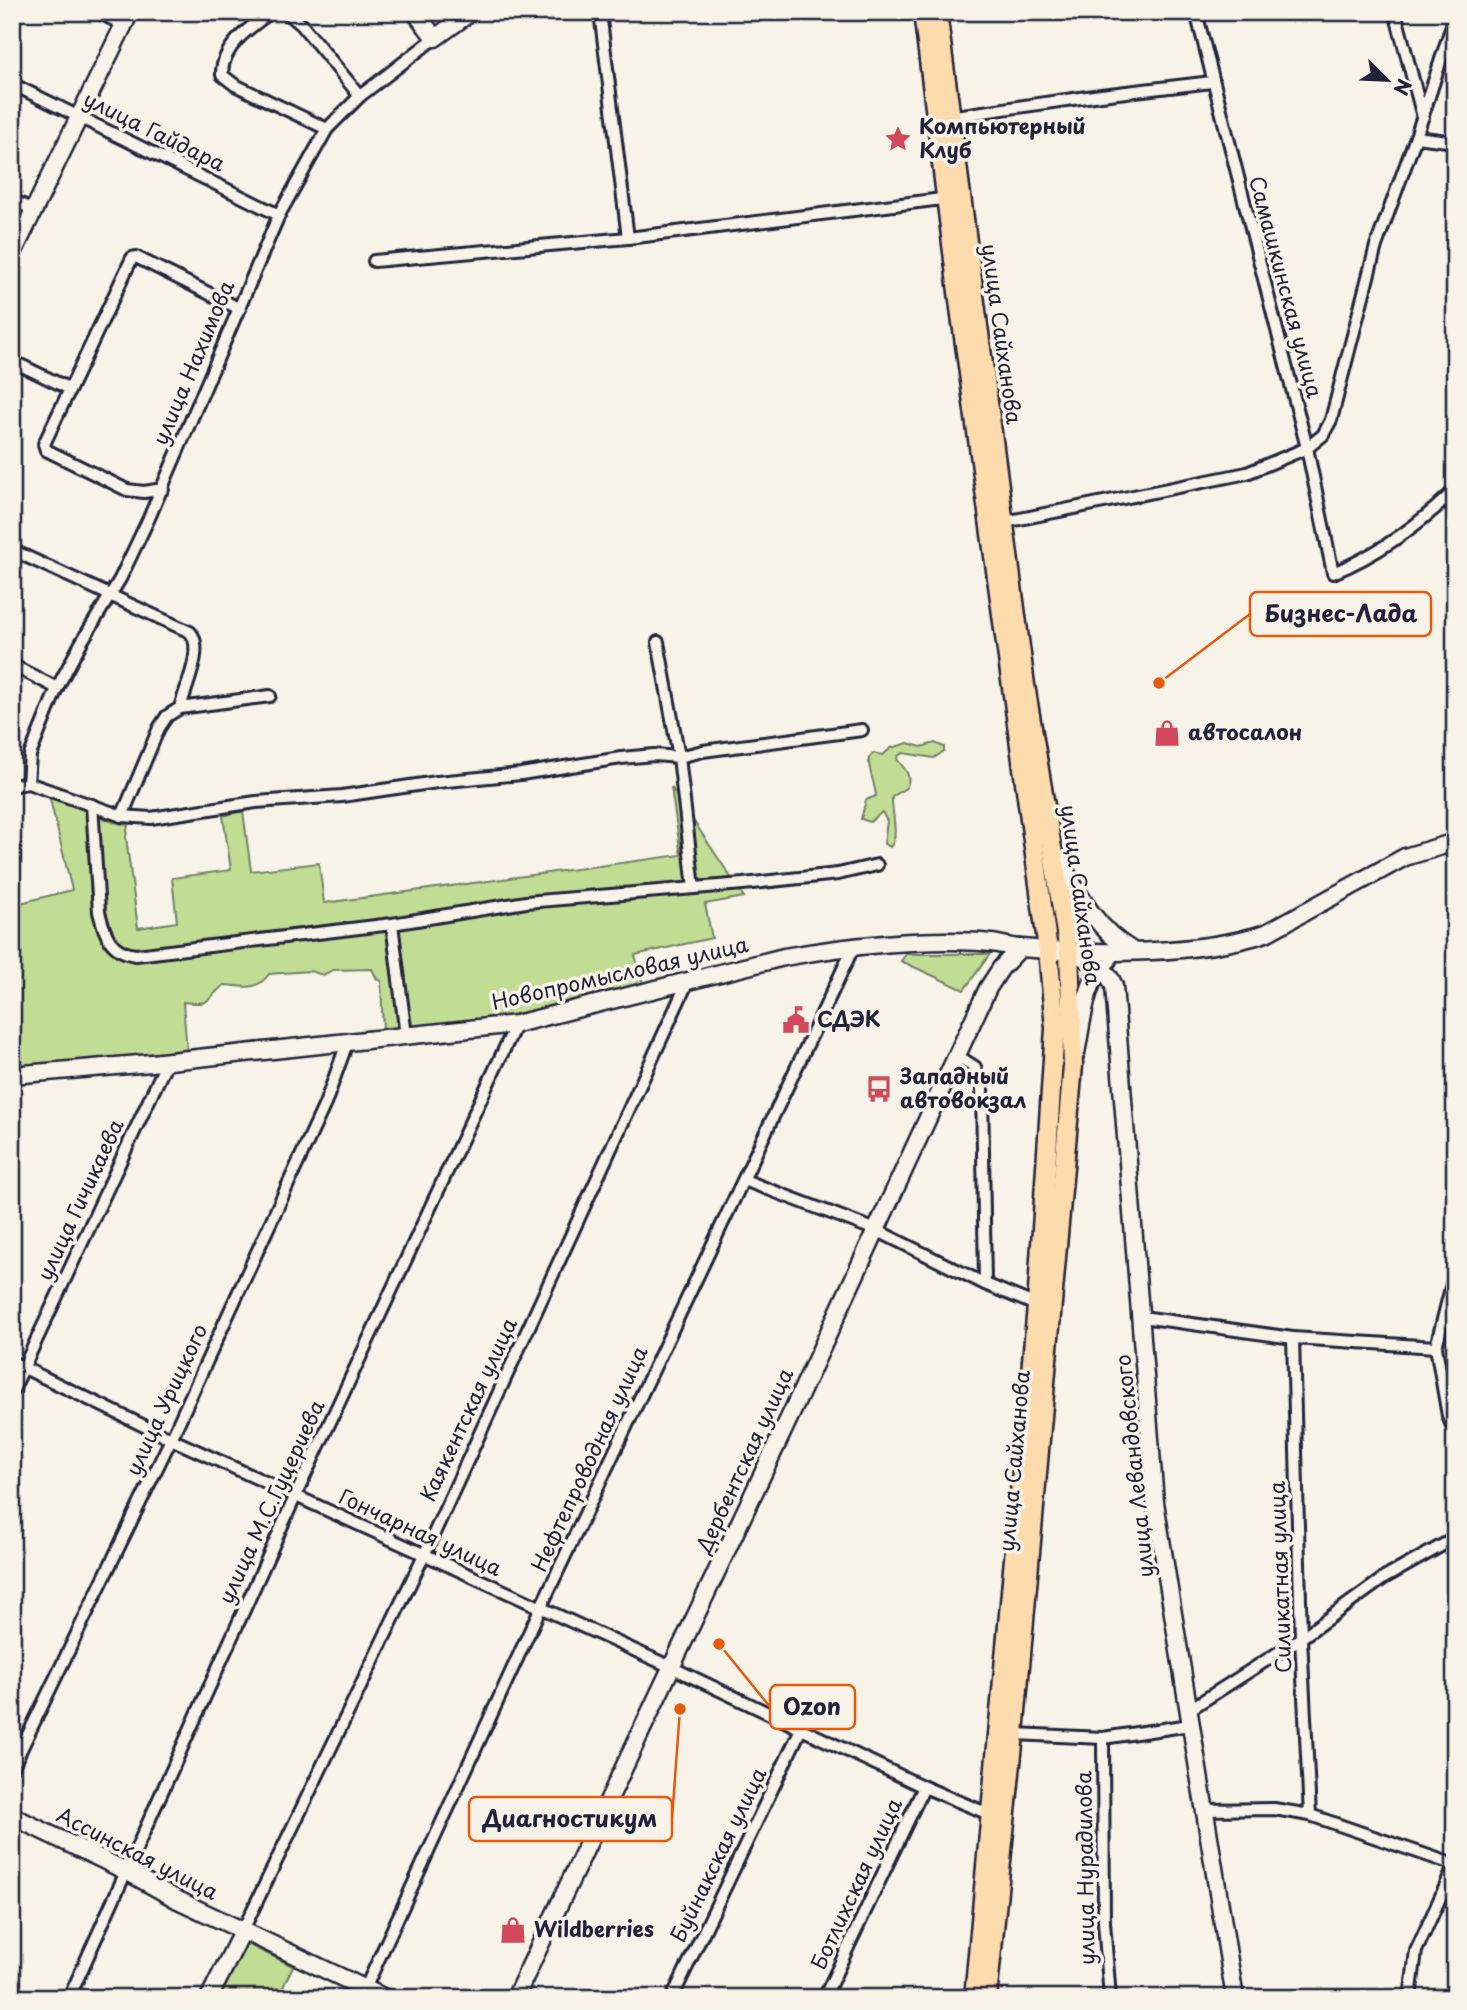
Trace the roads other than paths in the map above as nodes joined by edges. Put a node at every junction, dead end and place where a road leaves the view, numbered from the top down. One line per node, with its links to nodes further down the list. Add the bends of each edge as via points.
1 (98, 12): 12 (street)
2 (271, 12): 20 (street, via 235,42 223,61 222,75)
3 (286, 12): 16 (street)
4 (415, 12): 13 (street)
5 (471, 12): 13 (street, улица Нахимова)
6 (600, 12): 27 (street)
7 (923, 12): 19 (main road)
8 (937, 12): 19 (main road)
9 (1196, 12): 14 (street, Самашкинская улица)
10 (1395, 12): 18 (street)
11 (1455, 16): 18 (street)
12 (127, 19): 17 (street)
13 (435, 38): 16 (street, улица Нахимова)
14 (1212, 82): 19 (street); 33 (street, Самашкинская улица)
15 (12, 84): 17 (street, улица Гайдара)
16 (360, 96): 20 (street, улица Нахимова)
17 (80, 117): 25 (street); 26 (street, улица Гайдара)
18 (1423, 117): 21 (street)
19 (944, 118): 23 (main road)
20 (327, 128): 26 (street, улица Нахимова)
21 (1416, 137): 22 (street); 33 (street, via 1376,247 1331,421)
22 (1455, 142)
23 (953, 198): 27 (street); 36 (main road)
24 (12, 200): 25 (street)
25 (34, 210): 28 (street)
26 (279, 215): 30 (street, улица Нахимова)
27 (628, 238): 29 (street)
28 (12, 255)
29 (374, 261)
30 (240, 309): 32 (street, via 132,258); 34 (street, улица Нахимова)
31 (12, 361): 32 (street)
32 (70, 389): 34 (street, via 44,448 127,490)
33 (1307, 448): 35 (street, Самашкинская улица, via 1333,573 1362,561 1405,533); 36 (street, via 1247,472)
34 (163, 489): 38 (street, улица Нахимова)
35 (1455, 490)
36 (997, 524): 51 (main road, улица Сайханова); 57 (main road, улица Сайханова)
37 (12, 550): 38 (street)
38 (110, 597): 41 (street, улица Нахимова); 43 (street, via 195,637 197,650)
39 (658, 642): 45 (street)
40 (12, 665): 41 (street)
41 (57, 688): 46 (street, улица Нахимова, via 30,755)
42 (270, 696): 43 (street)
43 (180, 708): 49 (street, via 159,728)
44 (862, 730): 45 (street)
45 (679, 757): 49 (street, via 621,758 183,815); 53 (street)
46 (28, 783): 47 (street); 48 (street)
47 (12, 786)
48 (92, 805): 49 (street); 54 (street, via 99,912 117,950 144,955)
49 (121, 816)
50 (1455, 842): 58 (street, Новопромысловая улица, via 1405,858 1246,940)
51 (1052, 848): 58 (street, via 1101,928); 59 (main road, улица Сайханова)
52 (877, 865): 53 (street, via 838,874)
53 (694, 888): 54 (street, via 526,902)
54 (392, 925): 63 (street)
55 (853, 948): 56 (street, Новопромысловая улица, via 953,942); 61 (street, Новопромысловая улица, via 784,957); 69 (street, Нефтепроводная улица)
56 (1020, 948): 57 (street, Новопромысловая улица); 65 (street, Дербентская улица, via 988,988)
57 (1048, 950): 59 (street, Новопромысловая улица); 73 (main road, улица Сайханова, via 1055,1027)
58 (1133, 950): 59 (street, Новопромысловая улица); 60 (street)
59 (1069, 951): 60 (street); 67 (main road, улица Сайханова)
60 (1100, 966): 67 (street, via 1091,982); 74 (street, улица Левандовского, via 1114,986)
61 (688, 981): 62 (street, Новопромысловая улица); 84 (street, Каякентская улица)
62 (516, 1024): 63 (street, Новопромысловая улица); 82 (street, улица М.С.Гуцериева)
63 (406, 1036): 64 (street, Новопромысловая улица)
64 (347, 1043): 66 (street, Новопромысловая улица); 81 (street, улица Урицкого, via 325,1104)
65 (956, 1055): 70 (street, Дербентская улица); 72 (street, via 975,1067 982,1086)
66 (167, 1062): 68 (street, Новопромысловая улица); 78 (street, улица Гичикаева)
67 (1073, 1065): 73 (main road, улица Сайханова)
68 (12, 1075)
69 (744, 1180): 70 (street); 85 (street, Нефтепроводная улица)
70 (876, 1230): 72 (street); 87 (street, Дербентская улица)
71 (1455, 1272): 76 (street)
72 (985, 1284): 73 (street)
73 (1044, 1307): 90 (main road, улица Сайханова); 97 (main road, улица Сайханова)
74 (1142, 1317): 75 (street); 88 (street, улица Левандовского, via 1155,1502)
75 (1293, 1338): 76 (street); 86 (street, Силикатная улица)
76 (1436, 1347): 80 (street)
77 (12, 1363): 78 (street, Гончарная улица)
78 (23, 1368): 79 (street, улица Гичикаева); 81 (street, Гончарная улица)
79 (12, 1392)
80 (1455, 1433)
81 (171, 1439): 82 (street, Гончарная улица); 92 (street, улица Урицкого)
82 (295, 1497): 84 (street, Гончарная улица); 99 (street, улица М.С.Гуцериева)
83 (1455, 1538): 86 (street, via 1384,1578)
84 (424, 1555): 85 (street, Гончарная улица); 100 (street, Каякентская улица)
85 (540, 1609): 87 (street, Гончарная улица); 101 (street, Нефтепроводная улица)
86 (1301, 1638): 88 (street); 95 (street, Силикатная улица)
87 (671, 1667): 89 (street, Гончарная улица); 105 (street, Дербентская улица)
88 (1189, 1718): 91 (street); 94 (street, улица Левандовского)
89 (801, 1729): 93 (street, Гончарная улица); 106 (street, Буйнакская улица)
90 (1014, 1734): 91 (street); 97 (main road, улица Сайханова)
91 (1103, 1738): 110 (street, улица Нурадилова, via 1104,1922)
92 (12, 1768)
93 (924, 1787): 97 (street, Гончарная улица); 107 (street, Ботлихская улица)
94 (1203, 1810): 95 (street, via 1274,1809); 111 (street, улица Левандовского)
95 (1310, 1815): 98 (street)
96 (12, 1816): 99 (street, Ассинская улица)
97 (999, 1818): 108 (main road, улица Сайханова); 109 (main road, улица Сайханова)
98 (1455, 1865): 112 (street, via 1416,1951)
99 (126, 1871): 100 (street, Ассинская улица); 102 (street, улица М.С.Гуцериева)
100 (243, 1930): 101 (street, Ассинская улица); 103 (street)
101 (365, 1989): 104 (street, Ассинская улица)
102 (69, 1998)
103 (209, 1998)
104 (384, 1998)
105 (515, 1998)
106 (671, 1998)
107 (824, 1998)
108 (974, 1998)
109 (987, 1998)
110 (1110, 1998)
111 (1235, 1998)
112 (1410, 1998)

